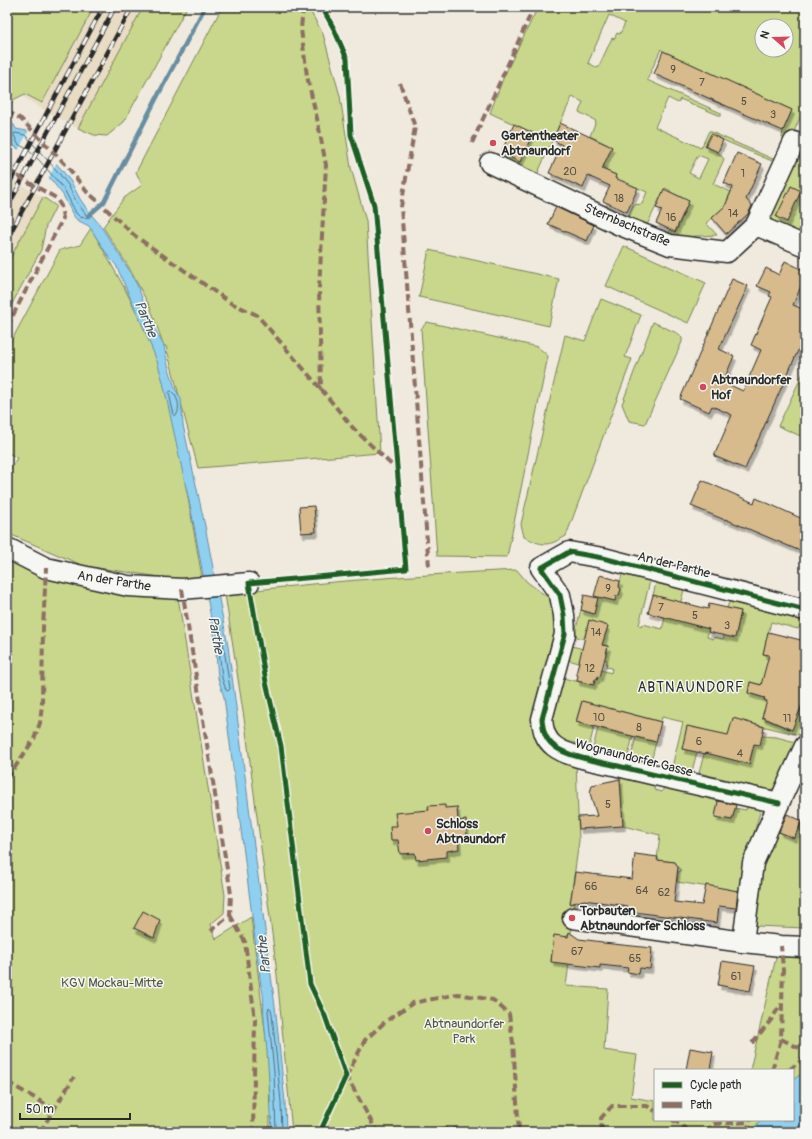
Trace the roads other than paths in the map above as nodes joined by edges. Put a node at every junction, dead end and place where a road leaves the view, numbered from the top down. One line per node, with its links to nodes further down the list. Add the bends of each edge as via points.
1 (794, 142): 3 (street)
2 (490, 163): 3 (street, Sternbachstraße, via 620,225 670,245 727,252)
3 (756, 225): 4 (street)
4 (805, 246)
5 (7, 548): 7 (street, An der Parthe, via 46,568 120,584 182,589)
6 (541, 568): 8 (street, An der Parthe, via 569,552 603,558); 10 (street, Wognaundorfer Gasse, via 560,595 565,634 542,719 547,740 562,751 593,760)
7 (249, 583)
8 (805, 610)
9 (805, 746): 10 (street)
10 (779, 803): 12 (street, via 754,863)
11 (573, 918): 12 (street)
12 (744, 942): 13 (street)
13 (805, 946)

